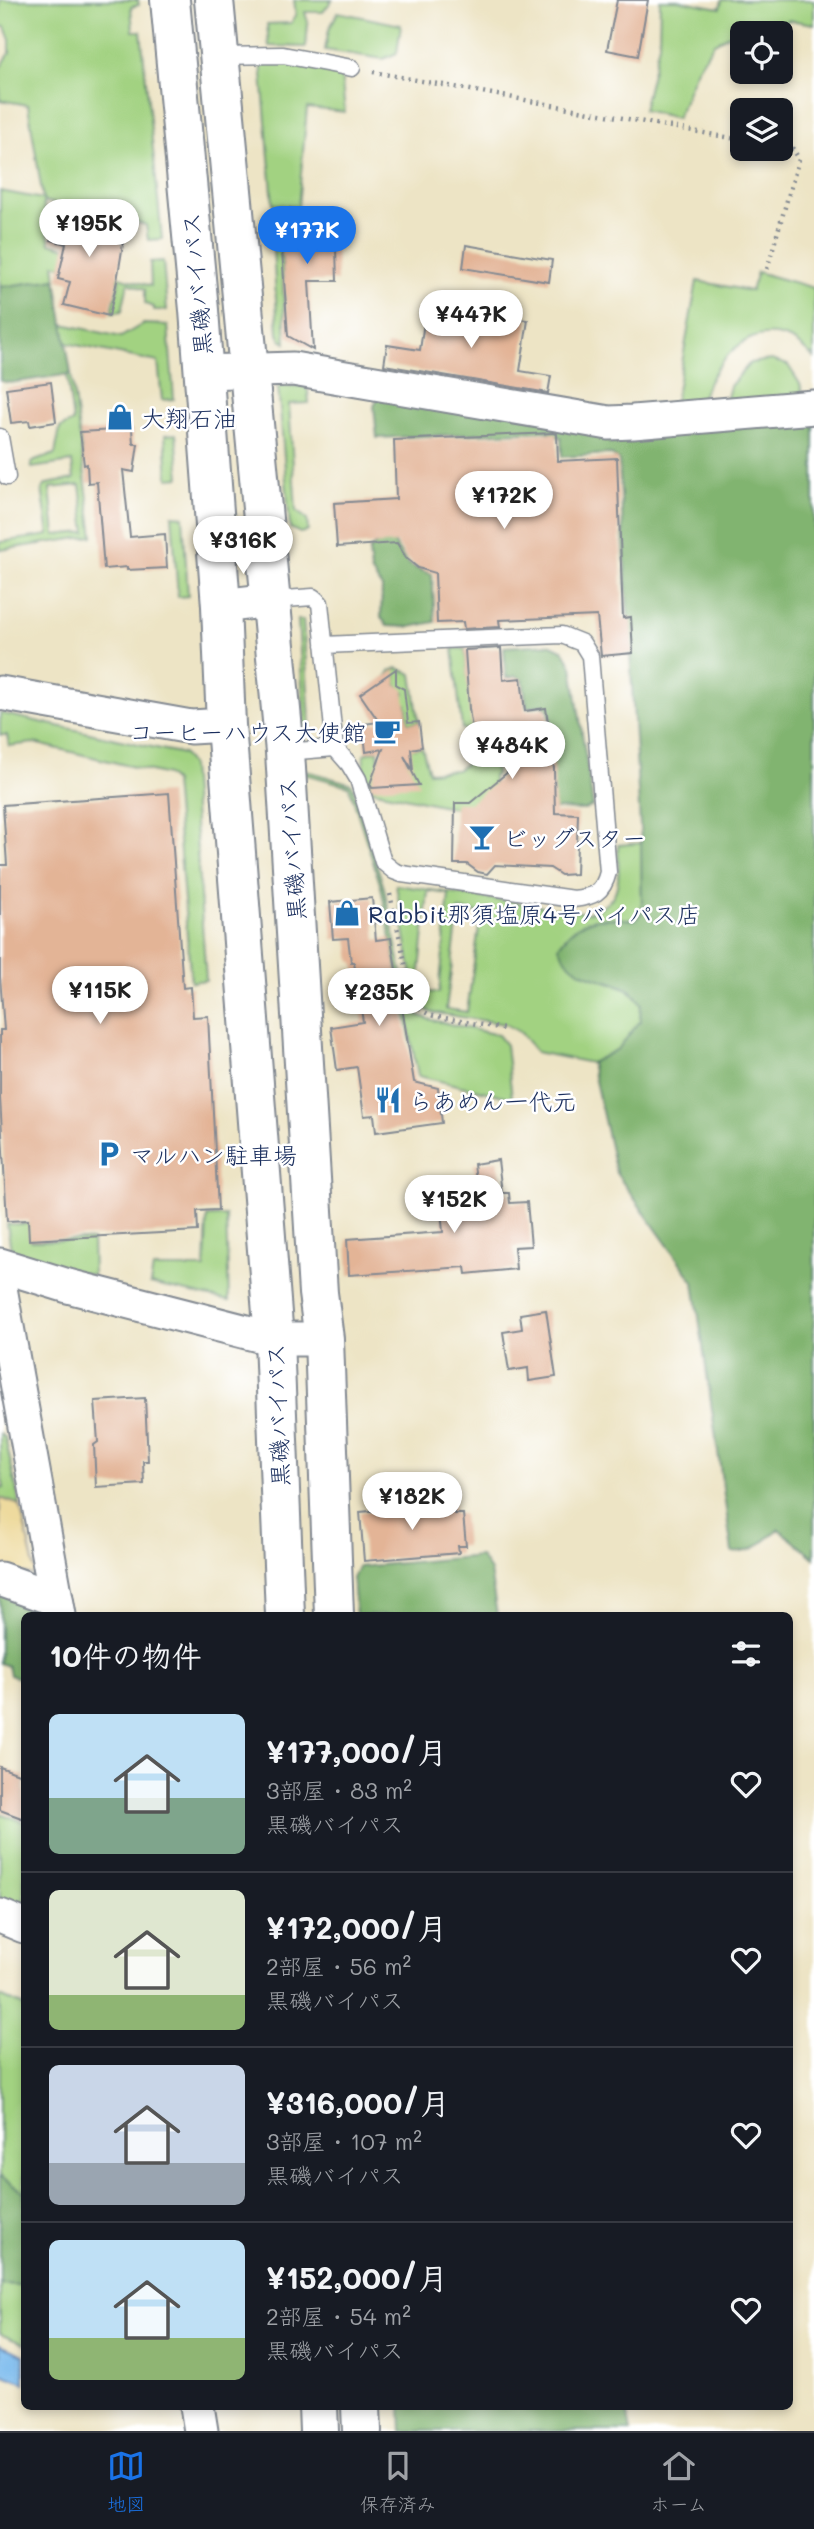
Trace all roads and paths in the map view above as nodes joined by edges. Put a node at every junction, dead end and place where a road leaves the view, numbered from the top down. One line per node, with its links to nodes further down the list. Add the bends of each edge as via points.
1 (170, 0): 9 (highway, 黒磯バイパス)
2 (215, 0): 3 (highway, 黒磯バイパス)
3 (220, 56): 4 (lane, via 283,55); 8 (highway, 黒磯バイパス)
4 (352, 68): 5 (path)
5 (730, 138)
6 (793, 149): 7 (path, via 799,159)
7 (767, 269)
8 (249, 370): 9 (street); 10 (street, via 293,369 609,423); 13 (highway, 黒磯バイパス)
9 (204, 372): 14 (highway, 黒磯バイパス)
10 (814, 407)
11 (0, 437): 12 (lane)
12 (7, 477)
13 (271, 600): 14 (street); 15 (lane, via 313,597 320,603); 19 (highway, 黒磯バイパス)
14 (220, 606): 17 (highway, 黒磯バイパス)
15 (324, 645): 18 (lane); 20 (lane, via 562,635 582,643 590,656 608,872 604,886 590,897 573,900 402,874)
16 (0, 693): 17 (street, via 191,727)
17 (226, 725): 24 (highway, 黒磯バイパス)
18 (335, 748): 19 (lane); 20 (lane, via 358,779)
19 (285, 752): 25 (highway, 黒磯バイパス)
20 (383, 862): 21 (path, via 417,1006 434,1016)
21 (504, 1029)
22 (0, 1265): 24 (street)
23 (0, 1288): 26 (street)
24 (274, 1339): 25 (street); 29 (highway, 黒磯バイパス)
25 (324, 1339): 30 (highway, 黒磯バイパス)
26 (12, 1421): 28 (street)
27 (0, 1579): 28 (street)
28 (58, 1607)
29 (285, 1612)
30 (334, 1612)
31 (0, 1916): 32 (street)
32 (21, 1925)
33 (198, 2410): 36 (street)
34 (318, 2410): 37 (highway)
35 (361, 2410): 38 (highway)
36 (201, 2431)
37 (318, 2431)
38 (362, 2431)

